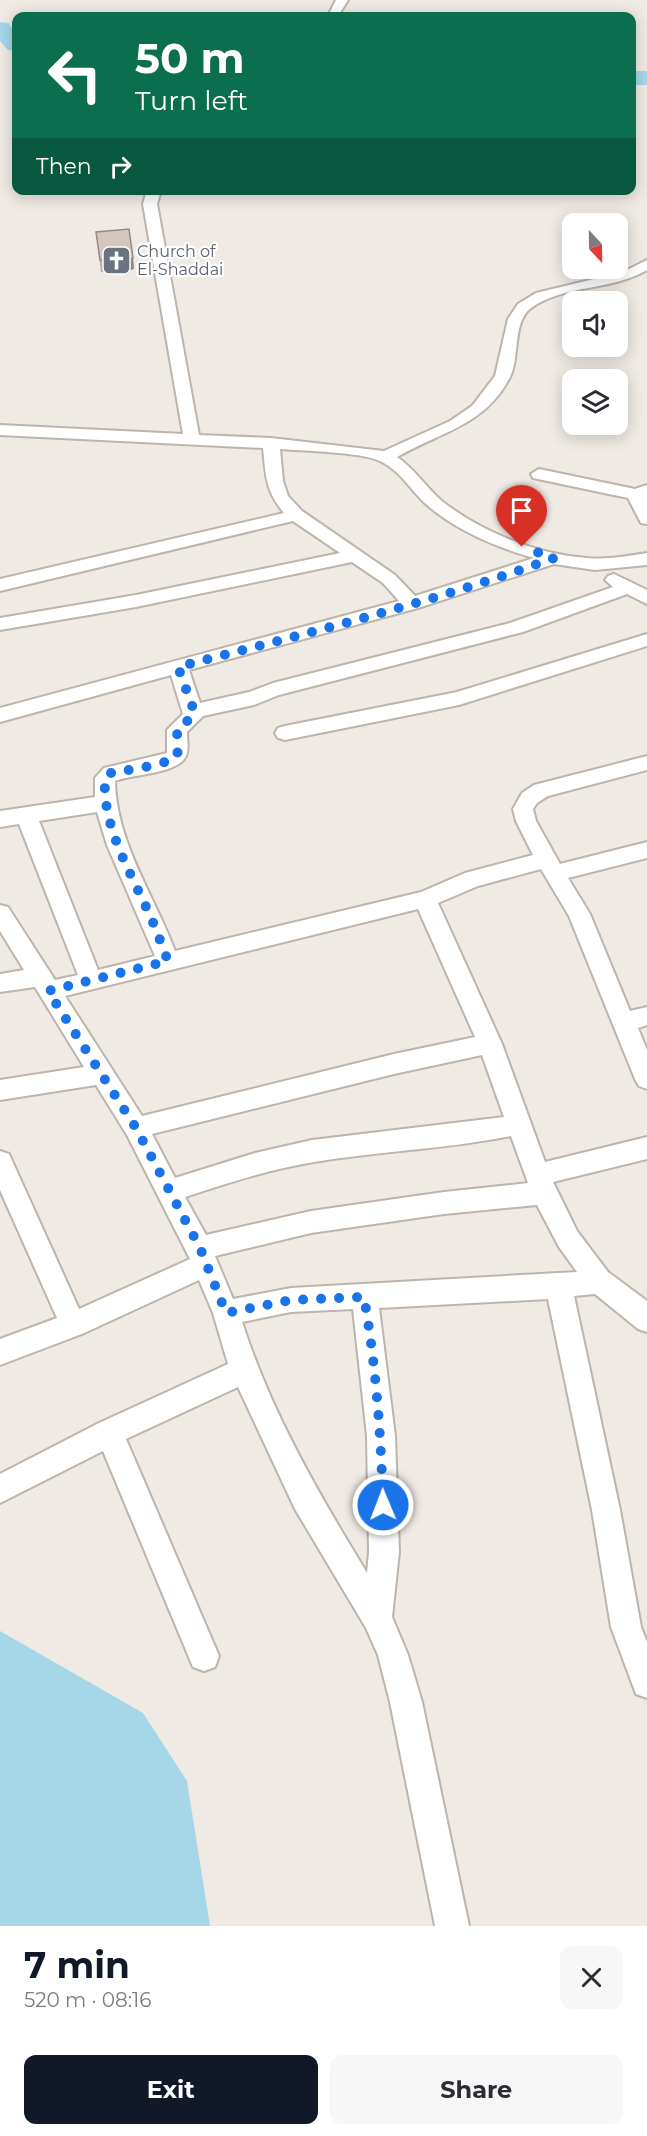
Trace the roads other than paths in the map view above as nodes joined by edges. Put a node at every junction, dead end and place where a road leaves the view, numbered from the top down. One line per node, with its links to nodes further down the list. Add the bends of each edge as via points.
1 (326, 0): 2 (street)
2 (341, 2)
3 (153, 195): 6 (street, via 150,204)
4 (647, 264): 8 (street, via 628,274 542,296 523,307 515,319 503,376 478,409 456,424)
5 (0, 430): 6 (street)
6 (192, 441): 7 (street)
7 (271, 443): 8 (street, via 352,449); 11 (street, via 280,497)
8 (387, 456): 14 (street, via 452,517)
9 (539, 474): 10 (street)
10 (642, 493): 12 (street, via 637,501)
11 (296, 515): 13 (street); 17 (street)
12 (647, 519)
13 (354, 556): 20 (street, via 389,579); 21 (street, via 136,601)
14 (554, 558): 16 (street); 20 (street)
15 (647, 559): 16 (street)
16 (587, 564): 18 (street)
17 (0, 585)
18 (627, 588): 19 (street); 24 (street, via 516,628)
19 (647, 598)
20 (412, 604): 23 (street)
21 (0, 624)
22 (647, 640): 26 (street, via 459,698)
23 (178, 667): 24 (street); 25 (street)
24 (194, 711): 28 (street, via 177,730 177,754 173,759 111,773 105,778)
25 (0, 715)
26 (285, 733)
27 (647, 763): 32 (street, via 541,790 529,798 523,809 526,821)
28 (107, 803): 29 (street); 35 (street, via 109,822 121,854)
29 (26, 815): 30 (street); 36 (street)
30 (0, 819)
31 (647, 850): 32 (street)
32 (550, 867): 33 (street, via 472,879); 40 (street, via 579,914)
33 (425, 899): 35 (street); 41 (street)
34 (0, 913): 38 (street)
35 (168, 961): 36 (street)
36 (91, 980): 38 (street)
37 (0, 983): 38 (street)
38 (44, 984): 42 (street)
39 (647, 1016): 40 (street)
40 (624, 1022): 43 (street)
41 (490, 1044): 45 (street); 46 (street)
42 (100, 1074): 44 (street); 46 (street)
43 (647, 1079)
44 (0, 1090)
45 (520, 1124): 49 (street); 50 (street, via 283,1157)
46 (136, 1128): 50 (street)
47 (647, 1148): 49 (street)
48 (0, 1162): 57 (street)
49 (541, 1184): 51 (street, via 311,1222); 52 (street, via 568,1239)
50 (169, 1191): 51 (street)
51 (203, 1256): 55 (street); 57 (street)
52 (599, 1281): 53 (street); 56 (street)
53 (559, 1286): 54 (street); 64 (street, via 626,1627)
54 (364, 1297): 55 (street, via 291,1300); 62 (street, via 381,1436 384,1552)
55 (226, 1313): 59 (street)
56 (647, 1320)
57 (73, 1325): 58 (street)
58 (0, 1352)
59 (244, 1370): 60 (street); 62 (street, via 305,1499)
60 (109, 1433): 61 (street); 63 (street)
61 (0, 1489)
62 (377, 1617): 65 (street, via 406,1702)
63 (204, 1656)
64 (647, 1683)
65 (452, 1926)

